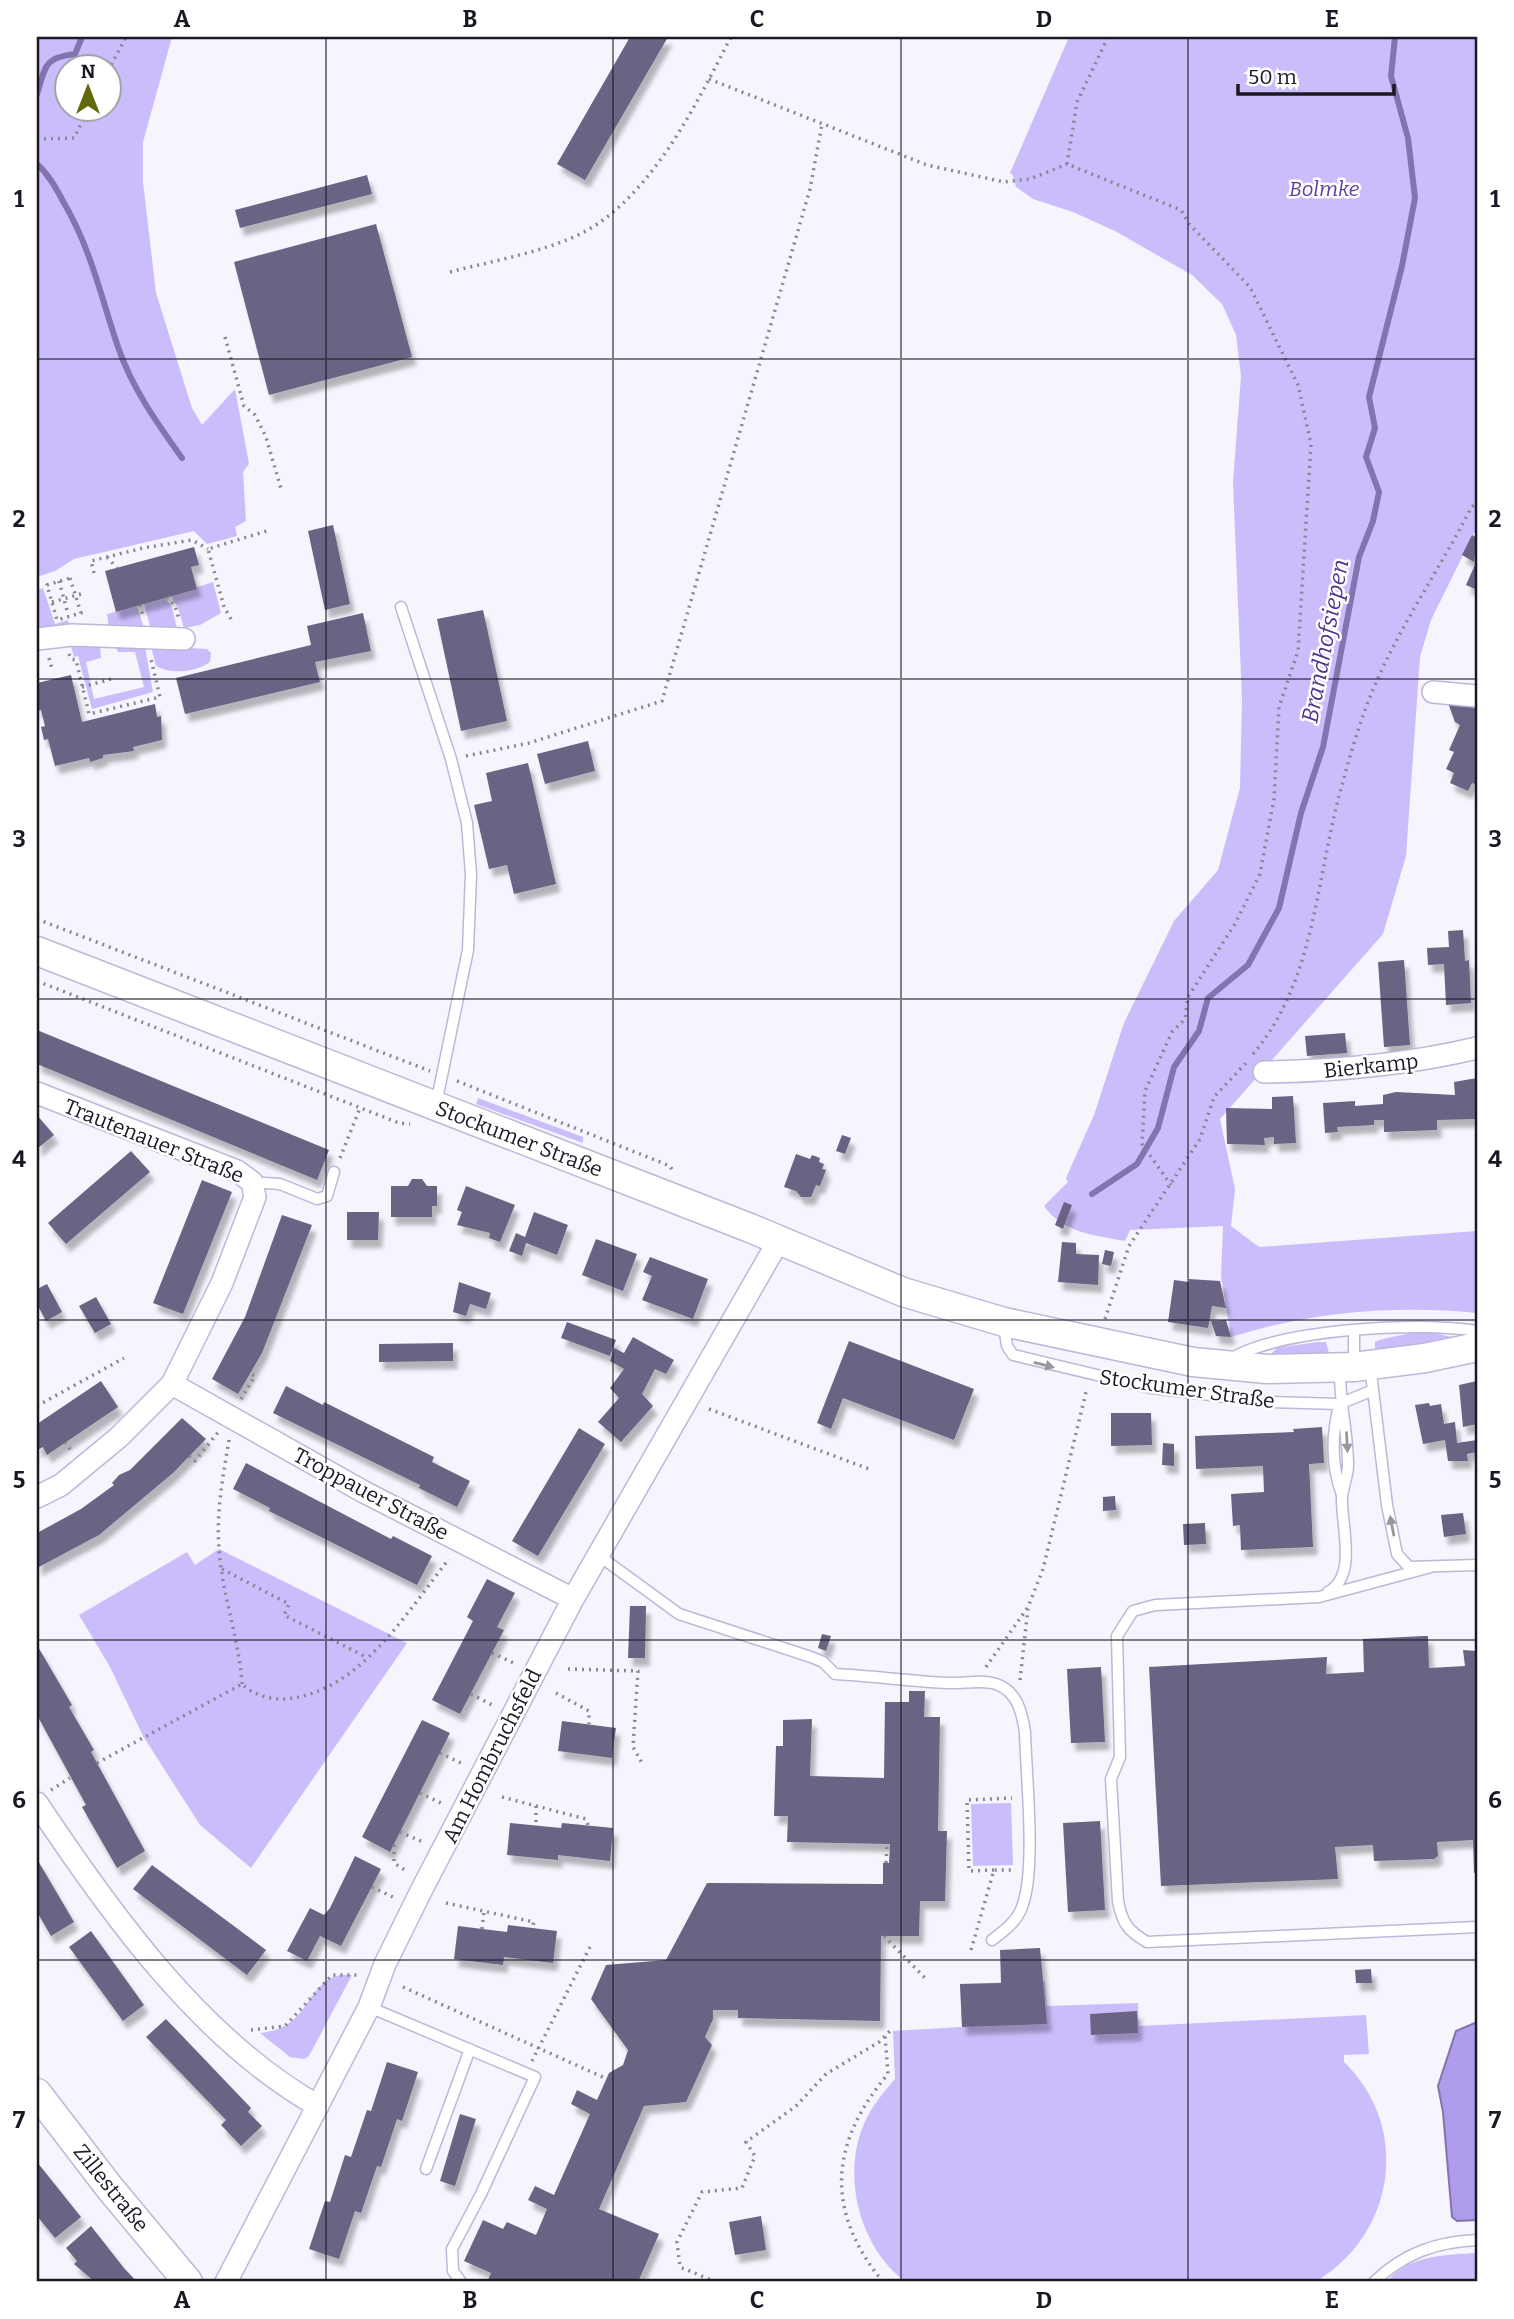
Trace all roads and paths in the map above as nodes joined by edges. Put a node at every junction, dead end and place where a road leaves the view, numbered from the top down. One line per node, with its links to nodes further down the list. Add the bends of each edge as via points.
1 (731, 37): 3 (path)
2 (1108, 37): 7 (path, via 1077,103)
3 (709, 79): 5 (path); 8 (path, via 654,168 591,227 566,241)
4 (82, 122): 6 (path, via 74,138)
5 (822, 124): 7 (path, via 927,165 1004,182); 31 (path, via 810,189 662,701 529,743)
6 (37, 139)
7 (1067, 164): 45 (path, via 1181,210 1250,287 1298,386 1311,444 1298,650 1279,707 1274,799 1260,874 1235,924 1188,997 1185,1018 1172,1032 1145,1091 1142,1144)
8 (450, 272)
9 (225, 337): 10 (path, via 244,405 266,437)
10 (282, 492)
11 (1477, 502): 45 (path, via 1375,685 1339,796 1303,960 1278,1017 1255,1053 1213,1097 1200,1139)
12 (270, 530): 13 (path)
13 (208, 549): 14 (path, via 192,540); 22 (path)
14 (107, 557): 15 (path); 16 (path, via 91,561)
15 (117, 568)
16 (94, 573)
17 (59, 580): 18 (path, via 70,578); 19 (path); 20 (path, via 47,584)
18 (78, 594): 19 (path); 23 (path, via 81,613)
19 (64, 598): 20 (path); 23 (path)
20 (52, 602): 23 (path, via 57,620)
21 (401, 607): 31 (lane)
22 (231, 619)
23 (68, 629): 24 (street); 25 (street); 28 (path, via 71,659 76,660)
24 (146, 638): 26 (street); 28 (path, via 160,697 89,714)
25 (37, 639)
26 (184, 639)
27 (115, 678): 28 (path)
28 (82, 687)
29 (1433, 692): 30 (street)
30 (1477, 696)
31 (452, 759): 37 (lane, via 467,823 470,887 468,950)
32 (37, 919): 37 (path)
33 (37, 951): 39 (main road, Stockumer Straße)
34 (37, 981): 40 (path)
35 (1477, 1048): 36 (street, Bierkamp, via 1420,1062 1347,1071)
36 (1264, 1072)
37 (442, 1076): 39 (lane); 42 (path)
38 (37, 1093): 44 (street, Trautenauer Straße, via 237,1171)
39 (435, 1107): 46 (main road, Stockumer Straße)
40 (360, 1108): 41 (path); 43 (path)
41 (399, 1123)
42 (670, 1166)
43 (334, 1172): 44 (lane, via 327,1196 317,1199 280,1184)
44 (252, 1182): 57 (street, Trautenauer Straße, via 255,1197 222,1283)
45 (1171, 1185): 48 (path, via 1129,1246)
46 (779, 1240): 47 (main road, Stockumer Straße, via 904,1292); 66 (street, Am Hombruchsfeld)
47 (1004, 1322): 53 (main road, Stockumer Straße); 56 (lane, Stockumer Straße, one-way to 56, via 1013,1355)
48 (1104, 1324)
49 (1477, 1331): 50 (lane, via 1431,1327)
50 (1354, 1332): 53 (lane, via 1264,1346); 55 (lane)
51 (1477, 1347): 55 (main road, Stockumer Straße)
52 (124, 1358): 59 (path)
53 (1221, 1366): 55 (main road, Stockumer Straße)
54 (250, 1373): 61 (path, via 255,1376)
55 (1359, 1373): 58 (lane); 58 (lane, Stockumer Straße); 68 (lane, one-way to 55, via 1409,1567 1397,1555)
56 (1090, 1376): 58 (lane, Stockumer Straße, via 1222,1397); 72 (path, via 1043,1569)
57 (172, 1384): 61 (street, Troppauer Straße); 64 (street, Trautenauer Straße, via 119,1437 61,1485)
58 (1339, 1404): 70 (lane, one-way to 70, via 1346,1426 1348,1469 1342,1495 1344,1571 1337,1587)
59 (37, 1406)
60 (709, 1409): 63 (path)
61 (228, 1425): 62 (path, via 195,1461); 69 (path, via 219,1508); 71 (street, Troppauer Straße)
62 (189, 1456)
63 (869, 1469)
64 (37, 1497)
65 (457, 1550): 74 (path)
66 (598, 1555): 71 (street, Am Hombruchsfeld); 77 (lane, via 680,1614 811,1657 835,1674)
67 (1477, 1565): 68 (lane)
68 (1431, 1567): 70 (lane)
69 (222, 1569): 74 (path, via 289,1604 284,1615); 78 (path, via 240,1651)
70 (1319, 1597): 109 (lane, via 1155,1605 1133,1611 1121,1625 1117,1636 1120,1757 1111,1779 1121,1919 1130,1932 1147,1942)
71 (573, 1599): 119 (street, Am Hombruchsfeld, via 410,1914)
72 (1028, 1607): 77 (path); 81 (path)
73 (492, 1653): 75 (path)
74 (366, 1657): 78 (path, via 325,1691 302,1698 277,1700)
75 (519, 1666)
76 (568, 1669): 86 (path, via 638,1671 633,1746)
77 (974, 1682): 81 (lane, via 997,1684)
78 (242, 1684): 85 (path)
79 (556, 1693): 83 (path, via 589,1711)
80 (471, 1694): 82 (path)
81 (1018, 1703): 113 (lane, via 1025,1732 1029,1873 1023,1905 1013,1923)
82 (497, 1707)
83 (589, 1724)
84 (440, 1753): 87 (path)
85 (97, 1763)
86 (642, 1763)
87 (466, 1766)
88 (70, 1778): 91 (path)
89 (420, 1793): 92 (path)
90 (502, 1797): 93 (path)
91 (40, 1799): 127 (street, via 99,1895 159,1970 230,2039)
92 (445, 1805)
93 (536, 1806): 95 (path); 96 (path, via 586,1819)
94 (1015, 1810): 102 (path, via 1014,1798 967,1800 969,1871)
95 (536, 1825)
96 (588, 1825)
97 (400, 1832): 98 (path)
98 (425, 1843)
99 (887, 1844): 101 (path)
100 (394, 1845): 104 (path, via 394,1863)
101 (886, 1863)
102 (994, 1870): 103 (path); 115 (path)
103 (1016, 1870)
104 (410, 1873)
105 (372, 1887): 106 (path)
106 (396, 1898)
107 (446, 1903): 108 (path)
108 (484, 1912): 110 (path, via 534,1922); 111 (path)
109 (1477, 1927)
110 (532, 1928)
111 (482, 1929)
112 (884, 1936): 117 (path)
113 (992, 1940)
114 (590, 1947): 123 (path)
115 (971, 1950)
116 (357, 1975): 120 (path, via 332,1975 285,2026)
117 (927, 1980)
118 (403, 1987): 123 (path)
119 (369, 2007): 124 (lane); 127 (street, Am Hombruchsfeld)
120 (251, 2030)
121 (890, 2031): 122 (path)
122 (885, 2036): 133 (path, via 826,2074 796,2106 746,2142 755,2156 742,2188 702,2192 677,2242 680,2267); 134 (path, via 888,2074 857,2118 846,2144 842,2176 845,2218 862,2256)
123 (537, 2048): 125 (path)
124 (470, 2049): 128 (lane); 132 (lane, via 535,2077 452,2249 453,2271)
125 (607, 2079)
126 (37, 2092): 130 (main road, Zillestraße, via 108,2187)
127 (318, 2106): 131 (street, Am Hombruchsfeld)
128 (426, 2169)
129 (1477, 2240): 135 (lane, via 1422,2249 1392,2264)
130 (188, 2282)
131 (226, 2282)
132 (461, 2282)
133 (716, 2282)
134 (883, 2282)
135 (1374, 2282)

